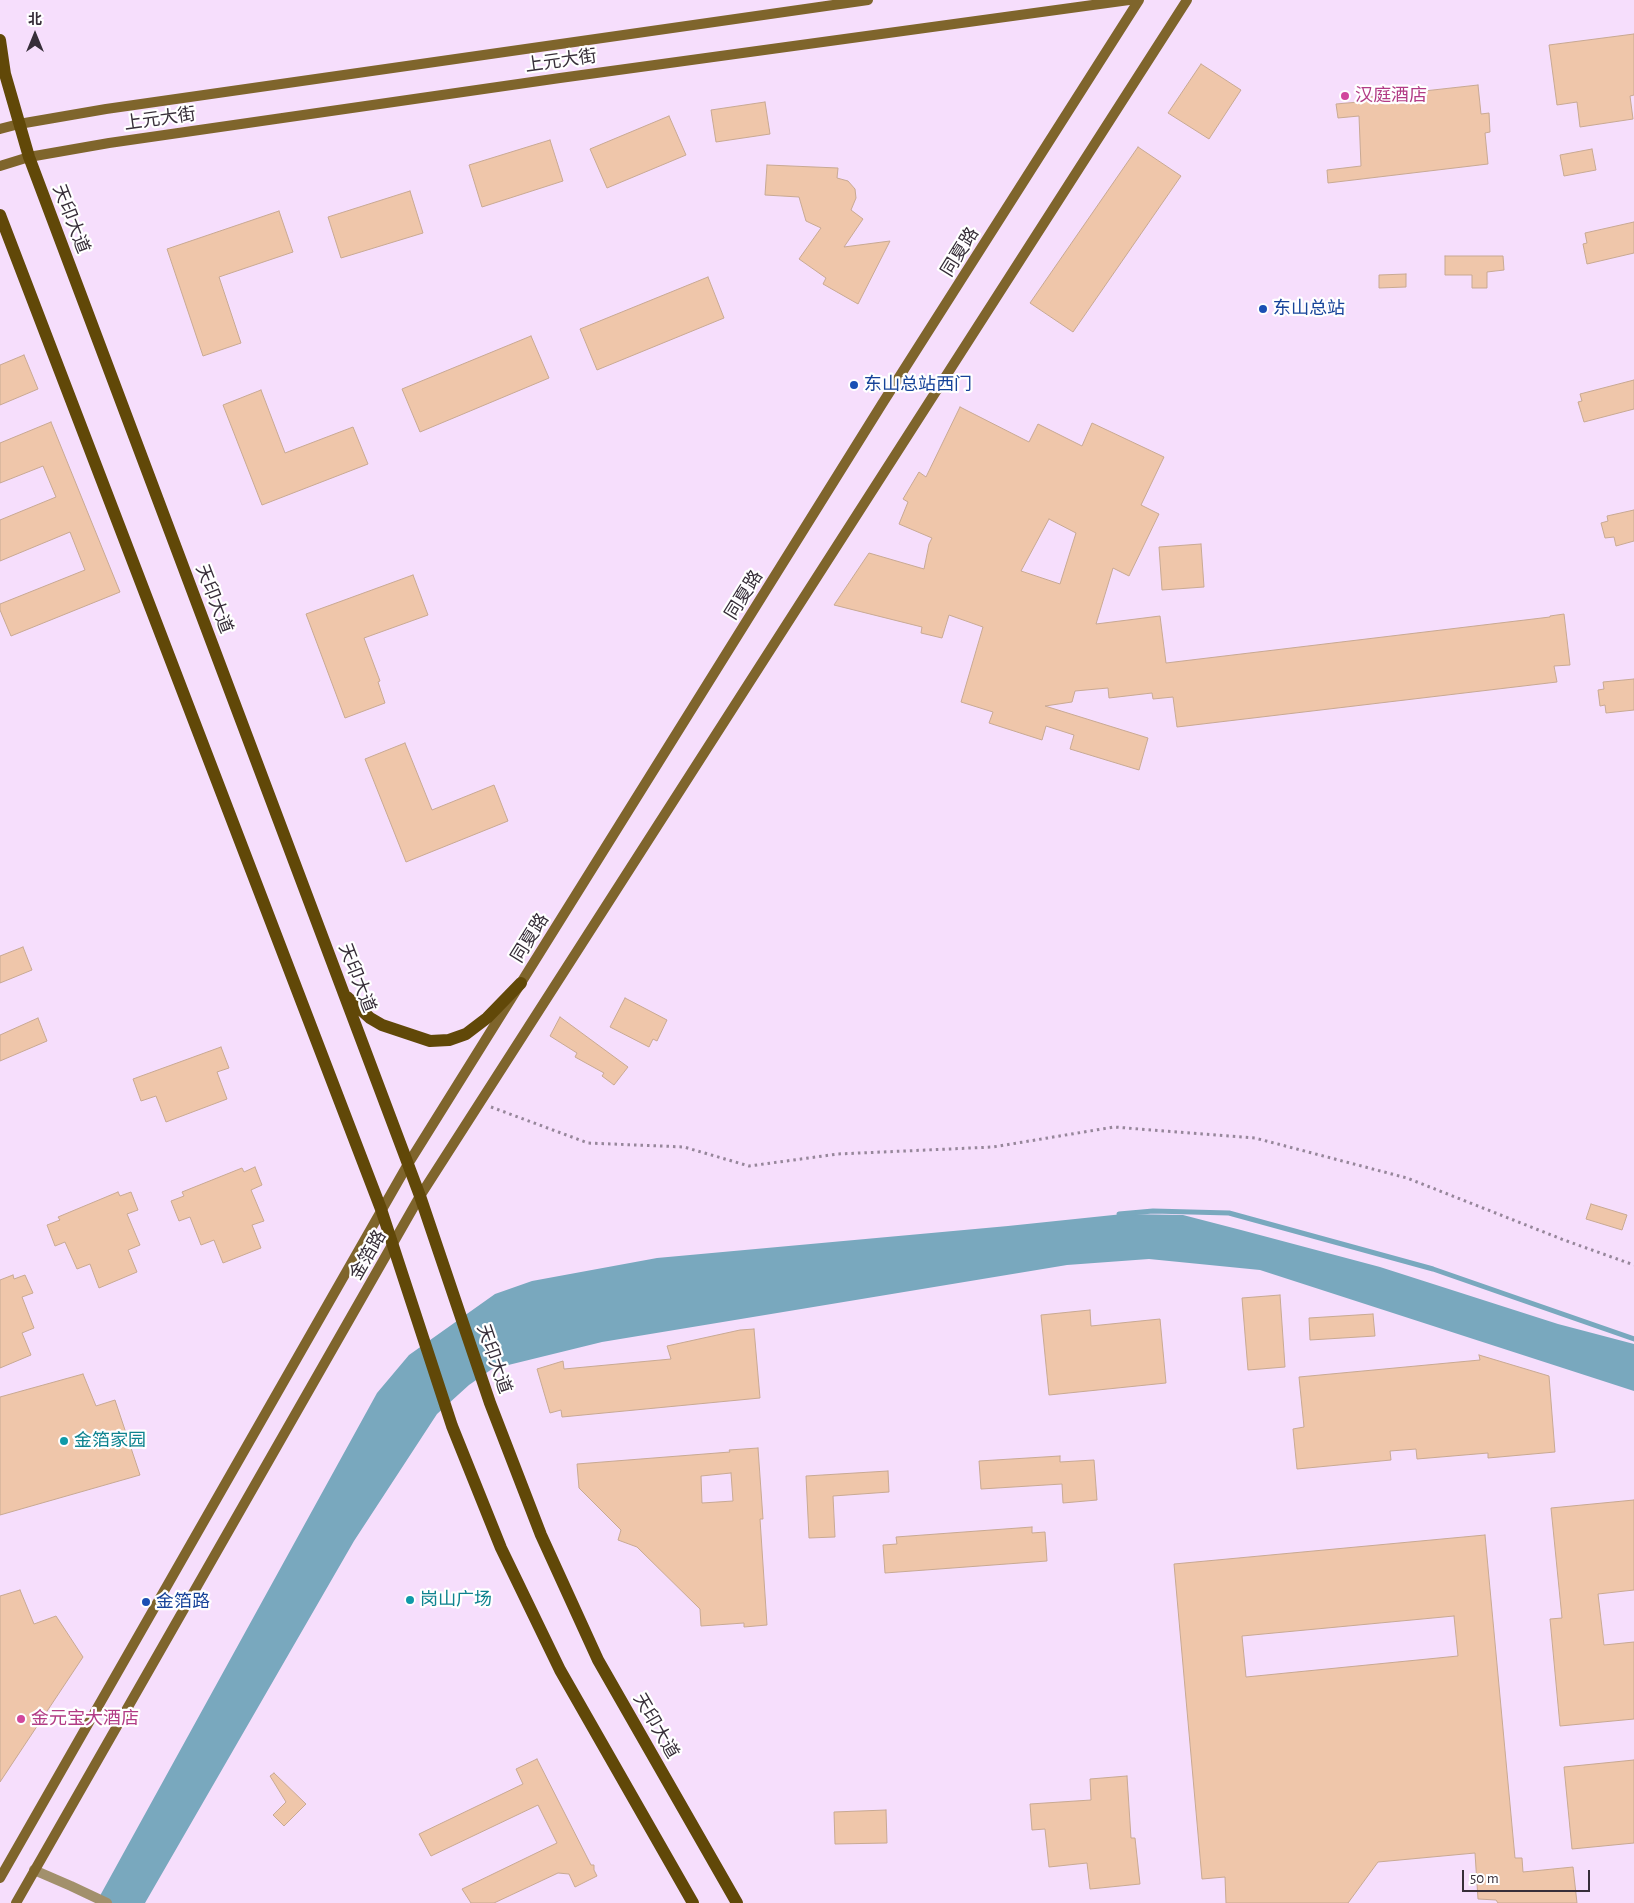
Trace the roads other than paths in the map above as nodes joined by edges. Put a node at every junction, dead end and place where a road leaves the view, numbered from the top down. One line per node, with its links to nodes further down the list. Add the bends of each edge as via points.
1 (868, 0): 6 (main road, 上元大街)
2 (1129, 0): 8 (main road, 上元大街, via 560,78)
3 (1139, 0): 11 (main road, 同夏路, via 882,404)
4 (1187, 0): 14 (main road)
5 (0, 40): 6 (main road, 天印大道, via 5,74)
6 (19, 124): 7 (main road, 上元大街); 8 (main road, 天印大道)
7 (0, 129)
8 (29, 157): 9 (main road, 上元大街); 12 (main road, 天印大道)
9 (0, 166)
10 (0, 215): 15 (main road)
11 (521, 983): 12 (main road, via 487,1018 466,1034 449,1040 430,1041 382,1025 359,1009); 13 (main road, 同夏路)
12 (344, 993): 13 (main road, 天印大道)
13 (408, 1164): 14 (main road, 天印大道); 15 (main road, 同夏路)
14 (420, 1196): 16 (main road, 金箔路); 22 (main road, 天印大道, via 490,1403 541,1535 598,1660)
15 (381, 1209): 16 (main road); 18 (main road, 金箔路)
16 (393, 1245): 17 (main road, 金箔路); 21 (main road, via 452,1426 502,1548 560,1670)
17 (34, 1870): 19 (main road, 金箔路); 20 (street)
18 (0, 1878)
19 (16, 1903)
20 (106, 1903)
21 (693, 1903)
22 (737, 1903)

